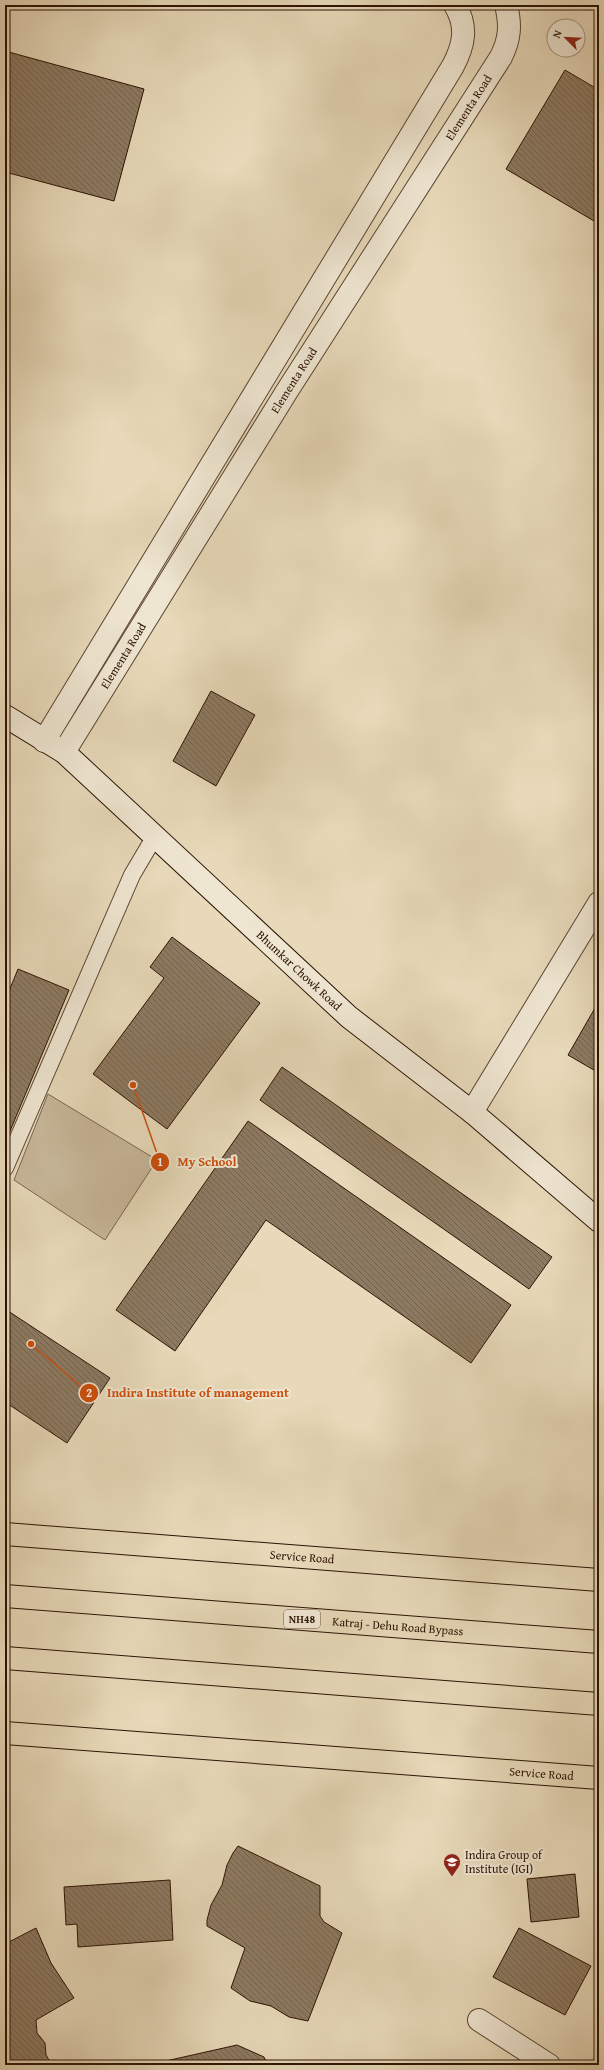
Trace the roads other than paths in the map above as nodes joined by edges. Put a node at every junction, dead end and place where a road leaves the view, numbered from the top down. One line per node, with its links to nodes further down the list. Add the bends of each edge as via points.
1 (455, 5): 3 (street, Elementa Road, via 461,15 464,40 453,66)
2 (506, 5): 4 (street, Elementa Road, via 510,31 501,57 287,391)
3 (156, 557): 4 (street); 6 (street, Elementa Road)
4 (177, 569): 7 (street, Elementa Road)
5 (5, 716): 6 (street, Bhumkar Chowk Road)
6 (44, 741): 7 (street, Bhumkar Chowk Road)
7 (64, 752): 8 (street, Bhumkar Chowk Road)
8 (155, 836): 10 (street, Bhumkar Chowk Road, via 349,1017); 11 (lane, via 132,875)
9 (599, 903): 10 (street)
10 (472, 1112): 12 (street, Bhumkar Chowk Road)
11 (5, 1168)
12 (599, 1220)
13 (5, 1534): 14 (main road, Service Road)
14 (599, 1580)
15 (5, 1596): 16 (main road, Katraj - Dehu Road Bypass / NH48)
16 (599, 1642)
17 (5, 1658): 18 (main road)
18 (599, 1704)
19 (5, 1733): 20 (main road, Service Road)
20 (599, 1778)
21 (479, 2020): 22 (street)
22 (549, 2065)

